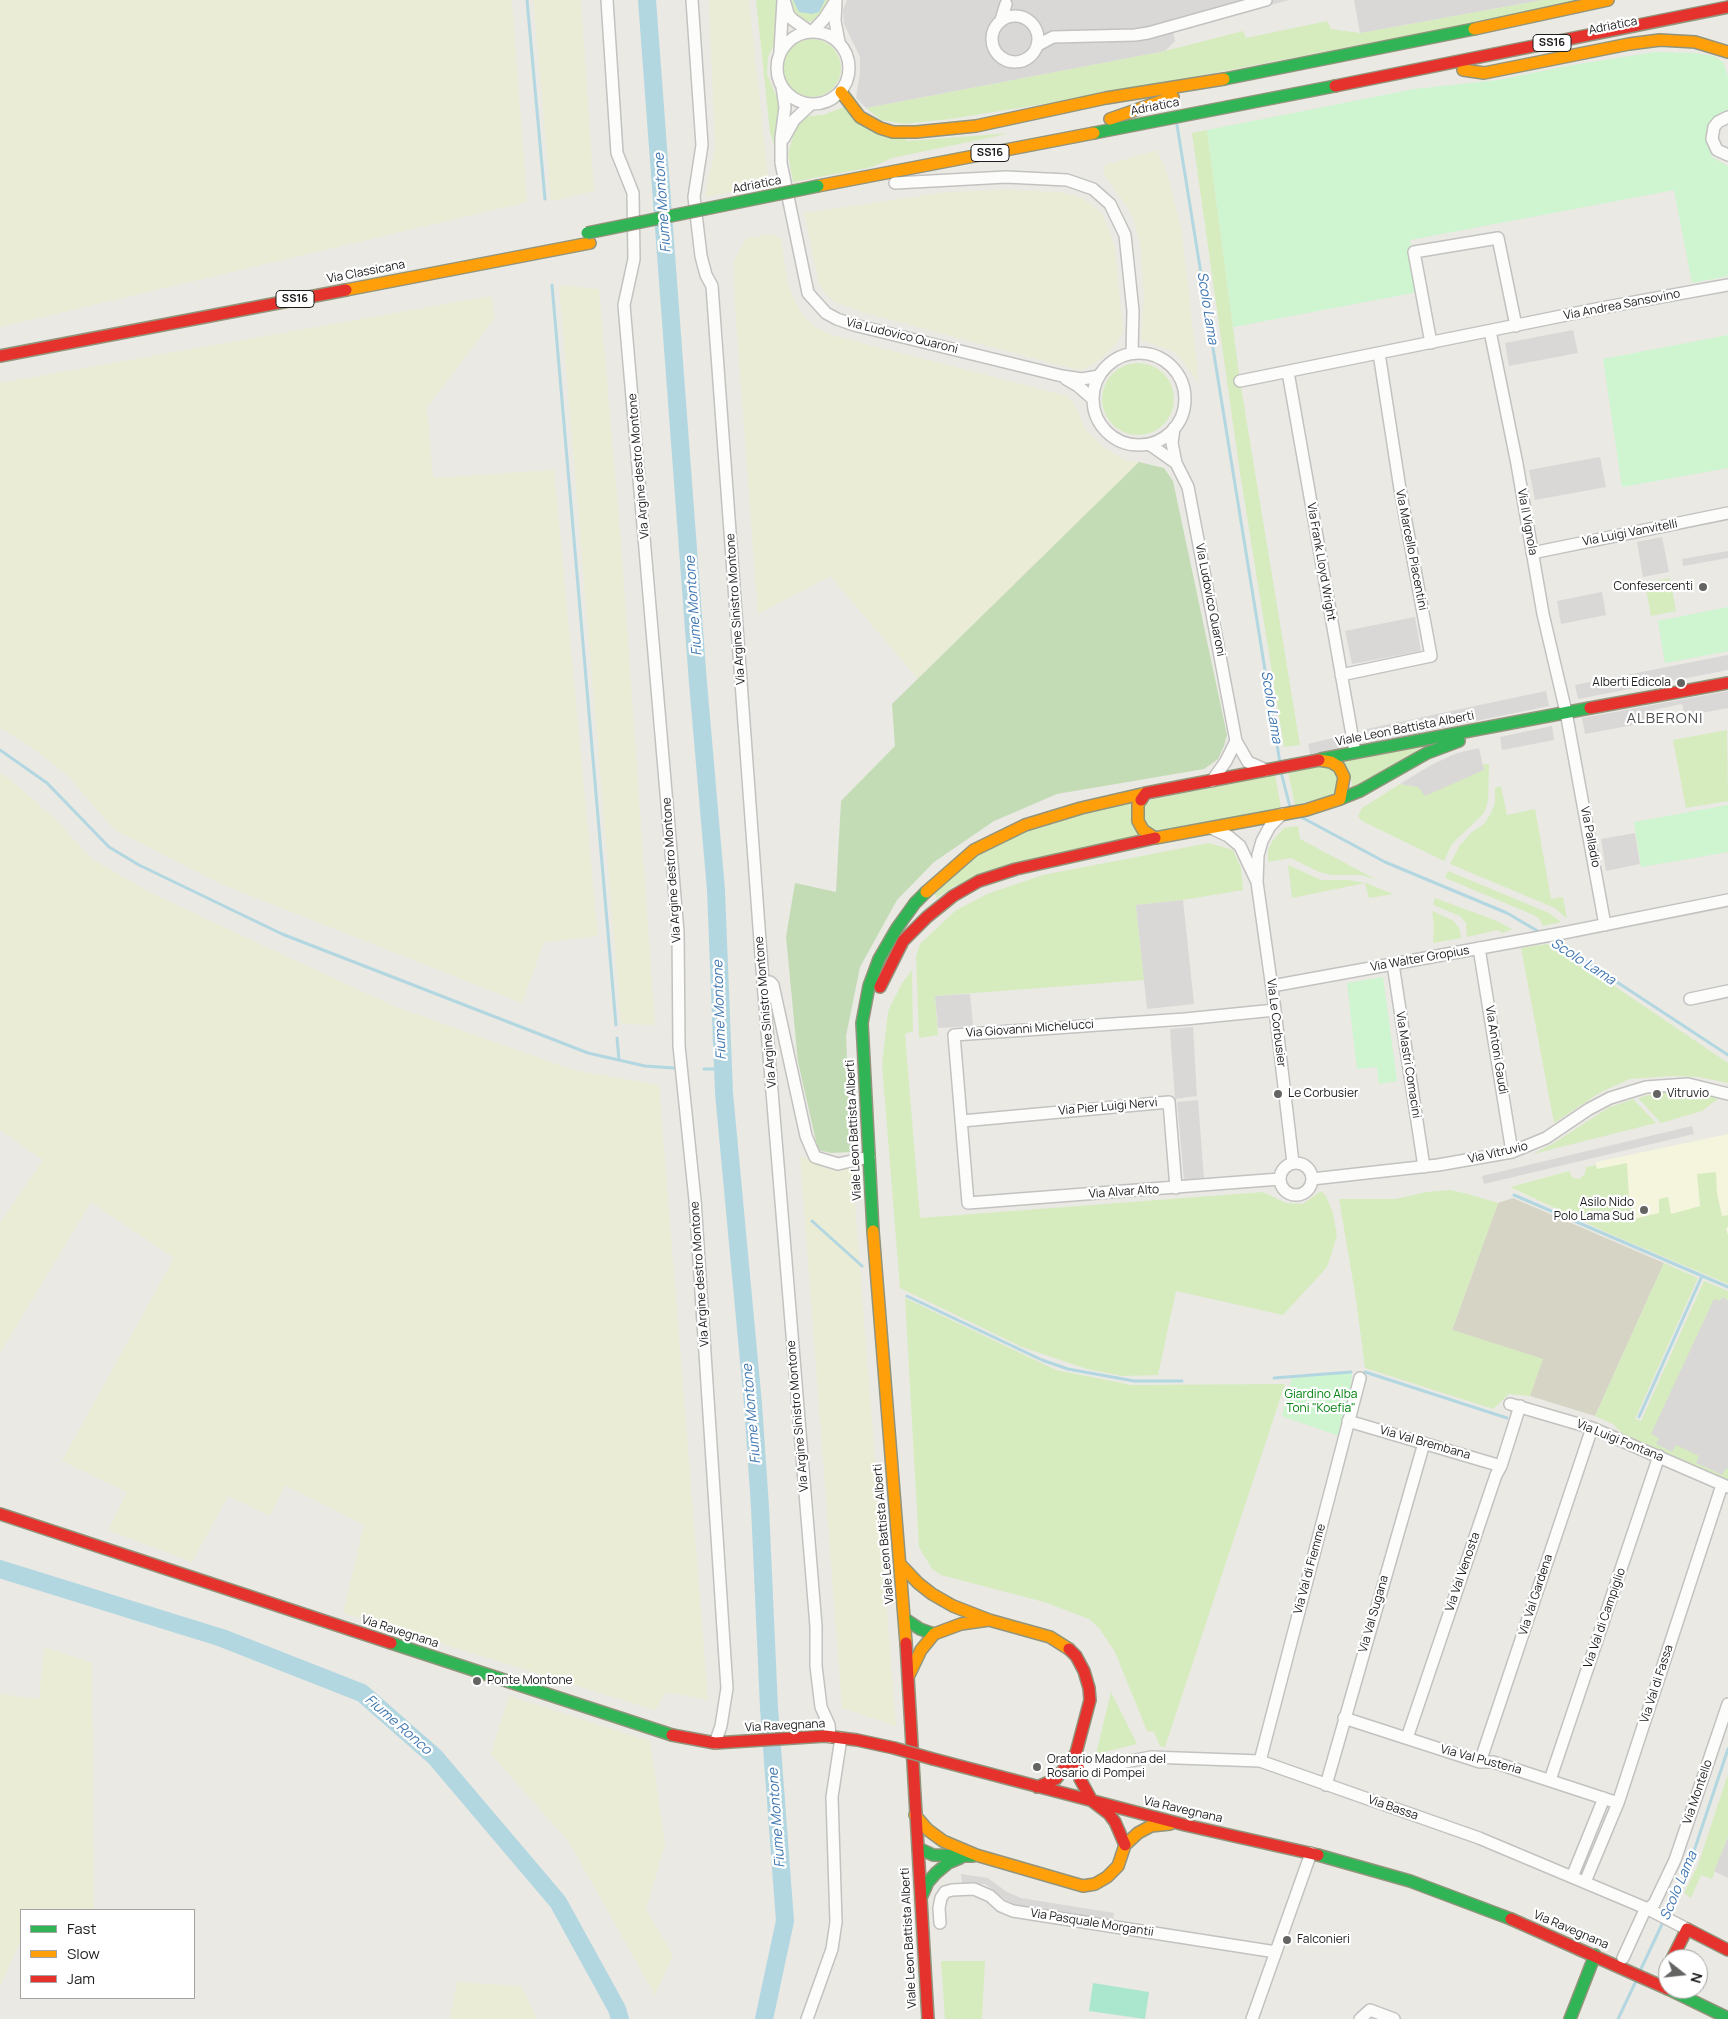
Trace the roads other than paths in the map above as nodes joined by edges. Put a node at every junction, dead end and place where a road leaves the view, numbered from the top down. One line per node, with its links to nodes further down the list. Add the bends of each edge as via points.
1 (607, 0): 105 (street, Via Argine destro Montone, via 617,153 633,193 634,259 624,305 678,932 680,1046 695,1200 726,1659 727,1688)
2 (692, 0): 70 (street, Via Argine Sinistro Montone, via 702,145 694,197 701,256 712,286)
3 (783, 0): 13 (street, Via Ludovico Quaroni, via 792,19); 17 (street, Via Ludovico Quaroni)
4 (836, 0): 13 (street); 15 (street, via 834,21)
5 (1266, 0): 14 (street, via 1148,33)
6 (1608, 0): 11 (main road, SS16)
7 (1728, 7): 8 (main road); 25 (main road, Adriatica / SS16)
8 (1616, 17)
9 (1728, 18): 19 (main road, Adriatica / SS16)
10 (1570, 20): 11 (main road)
11 (1506, 24): 20 (main road)
12 (1036, 29): 14 (street); 16 (street); 16 (street, via 1028,19 1016,16 1001,20 992,41 999,55 1013,62 1021,61)
13 (812, 31): 15 (street, Via Ludovico Quaroni, via 829,34); 17 (street, via 798,35)
14 (1053, 37): 16 (street)
15 (839, 42): 22 (street, via 849,59 850,71)
16 (1038, 45)
17 (780, 52): 21 (street, Via Ludovico Quaroni, via 777,70)
18 (1728, 52): 19 (main road, SS16, via 1695,42 1660,40 1484,73)
19 (1463, 70): 25 (main road, Adriatica / SS16)
20 (1228, 78): 22 (main road, via 1106,98 976,126 916,132 893,132 869,124); 29 (main road, via 1104,121 895,164)
21 (782, 87): 23 (street, via 789,96); 27 (street, Via Ludovico Quaroni, via 785,107)
22 (841, 92): 23 (street, via 832,100)
23 (810, 105): 27 (street, Via Ludovico Quaroni, via 794,120)
24 (1728, 117): 28 (street, via 1718,122 1712,132 1717,150)
25 (1201, 118): 26 (main road, Adriatica / SS16)
26 (1163, 125): 29 (main road, Adriatica / SS16); 30 (main road, Adriatica / SS16)
27 (781, 147): 42 (street, Via Ludovico Quaroni, via 781,163 808,293 826,313 854,325)
28 (1728, 155)
29 (872, 176): 31 (main road, Adriatica / SS16)
30 (895, 183): 31 (main road, Adriatica / SS16); 38 (street, SS16, via 1006,177 1067,180 1093,189 1110,204 1125,235 1133,311)
31 (819, 192): 32 (main road, Adriatica / SS16)
32 (588, 238): 37 (main road, Via Classicana / SS16); 40 (main road, Via Classicana / SS16)
33 (1728, 285): 34 (street, Via Andrea Sansovino)
34 (1516, 326): 35 (street, Via Andrea Sansovino); 36 (street, via 1498,238 1414,252)
35 (1490, 331): 36 (street, Via Andrea Sansovino); 50 (street, Via Il Vignola)
36 (1431, 343): 39 (street, Via Andrea Sansovino)
37 (0, 344)
38 (1132, 353): 43 (street, via 1118,357); 46 (street, via 1159,357 1179,376 1185,402)
39 (1379, 353): 41 (street, Via Andrea Sansovino); 51 (street, Via Marcello Piacentini, via 1431,656)
40 (0, 356)
41 (1288, 372): 44 (street, Via Andrea Sansovino); 51 (street, Via Frank Lloyd Wright)
42 (1062, 376): 43 (street, Via Ludovico Quaroni, via 1082,379); 45 (street, Via Ludovico Quaroni)
43 (1099, 376): 45 (street)
44 (1240, 381)
45 (1093, 399): 47 (street, via 1099,422 1110,435 1126,443)
46 (1174, 428): 47 (street); 48 (street, Via Ludovico Quaroni, via 1172,443)
47 (1149, 444): 48 (street, Via Ludovico Quaroni)
48 (1176, 463): 55 (street, Via Ludovico Quaroni, via 1188,487)
49 (1728, 513): 50 (street, Via Luigi Vanvitelli)
50 (1532, 553): 53 (street, Via Il Vignola)
51 (1341, 675): 56 (street, Via Frank Lloyd Wright)
52 (1728, 683): 53 (main road, Viale Leon Battista Alberti)
53 (1566, 712): 54 (main road, Viale Leon Battista Alberti); 67 (street, Via Palladio)
54 (1496, 727): 56 (main road, Viale Leon Battista Alberti); 61 (main road, Viale Leon Battista Alberti, via 1427,753)
55 (1236, 741): 58 (street, via 1248,762); 59 (street)
56 (1354, 752): 57 (main road, Viale Leon Battista Alberti)
57 (1319, 760): 58 (main road, Viale Leon Battista Alberti); 61 (main road, via 1339,767 1344,777)
58 (1266, 770): 59 (main road, Viale Leon Battista Alberti)
59 (1212, 781): 60 (main road, Viale Leon Battista Alberti)
60 (1146, 794): 64 (main road, via 1138,803 1138,821 1143,830); 75 (main road, Viale Leon Battista Alberti, via 1081,808 1025,825 974,850 935,882 897,928 879,959 869,986 862,1023)
61 (1340, 799): 62 (main road, Viale Leon Battista Alberti)
62 (1282, 814): 63 (main road, Viale Leon Battista Alberti); 65 (street, Via Le Corbusier, via 1262,841)
63 (1210, 827): 64 (main road, Viale Leon Battista Alberti); 65 (street, Via Le Corbusier, via 1240,846)
64 (1155, 838): 75 (main road, Viale Leon Battista Alberti, via 1016,869 979,881 953,896 903,942 872,1007)
65 (1257, 882): 71 (street, Via Le Corbusier)
66 (1728, 900): 67 (street)
67 (1605, 925): 68 (street, Via Walter Gropius)
68 (1479, 948): 69 (street, Via Walter Gropius); 78 (street, Via Antoni Gaudì)
69 (1393, 964): 71 (street, Via Walter Gropius); 81 (street, Via Mastri Comacini)
70 (763, 982): 79 (street, via 773,985 806,1136 815,1157 838,1164); 103 (street, Via Argine Sinistro Montone, via 816,1626 816,1666 821,1707)
71 (1272, 986): 74 (street, Via Le Corbusier)
72 (1728, 991): 73 (street)
73 (1690, 999)
74 (1275, 1010): 77 (street, Via Giovanni Michelucci, via 954,1035); 80 (street, Via Le Corbusier)
75 (863, 1047): 79 (main road, Viale Leon Battista Alberti)
76 (1728, 1094): 78 (street, Via Vitruvio, via 1688,1084 1657,1085 1628,1091 1589,1110 1546,1138)
77 (962, 1121): 84 (street, Via Pier Luigi Nervi, via 1169,1102); 85 (street, Via Giovanni Michelucci)
78 (1512, 1152): 81 (street, Via Vitruvio)
79 (869, 1157): 95 (main road, Viale Leon Battista Alberti)
80 (1293, 1163): 82 (street, via 1282,1170); 83 (street, via 1306,1166)
81 (1424, 1167): 83 (street, Via Vitruvio)
82 (1280, 1179): 83 (street, via 1287,1192 1296,1195 1309,1188); 84 (street, Via Alvar Alto)
83 (1312, 1179)
84 (1176, 1188): 85 (street, Via Alvar Alto)
85 (968, 1203)
86 (1360, 1378): 88 (street, Via Val di Fiemme)
87 (1514, 1405): 89 (street, Via Luigi Fontana); 92 (street, Via Val Venosta)
88 (1348, 1421): 90 (street, Via Val Brembana); 107 (street, Via Val di Fiemme)
89 (1592, 1428): 91 (street, Via Luigi Fontana); 108 (street, Via Val Gardena)
90 (1424, 1443): 92 (street, Via Val Brembana); 102 (street, Via Val Sugana)
91 (1660, 1456): 93 (street, Via Luigi Fontana); 110 (street, Via Val di Campiglio)
92 (1501, 1466): 104 (street, Via Val Venosta)
93 (1725, 1486): 115 (street, Via Val di Fassa)
94 (0, 1514): 105 (main road, Via Ravegnana, via 659,1732)
95 (901, 1565): 96 (main road); 97 (main road, Viale Leon Battista Alberti)
96 (932, 1594): 97 (main road, via 917,1602); 98 (main road)
97 (905, 1616): 99 (main road, via 920,1629); 100 (main road, Viale Leon Battista Alberti)
98 (989, 1620): 99 (main road, via 962,1624); 106 (main road, via 1050,1637 1076,1656 1084,1670 1090,1700)
99 (934, 1634): 100 (main road, via 921,1650)
100 (908, 1676): 116 (main road, Viale Leon Battista Alberti)
101 (1728, 1704): 127 (street, Via Montello, via 1675,1860 1654,1904)
102 (1344, 1718): 104 (street, Via Val Pusteria); 111 (street, Via Val Sugana)
103 (832, 1737): 105 (main road, Via Ravegnana); 112 (main road, Via Ravegnana, bridge, via 894,1748); 138 (street, via 836,1922 832,1949)
104 (1407, 1738): 108 (street, Via Val Pusteria)
105 (715, 1743)
106 (1076, 1753): 112 (main road, via 1056,1779); 114 (main road, via 1080,1779)
107 (1260, 1761): 109 (street, Via Bassa, via 1151,1756); 111 (street, Via Bassa)
108 (1480, 1762): 110 (street, Via Val Pusteria, via 1493,1762)
109 (1084, 1770)
110 (1550, 1780): 113 (street, Via Val Pusteria)
111 (1326, 1785): 124 (street, Via Bassa, via 1479,1838)
112 (1037, 1788): 114 (main road, Via Ravegnana)
113 (1604, 1798): 115 (street, Via Val Pusteria); 124 (street)
114 (1092, 1801): 117 (main road, Via Ravegnana); 119 (main road, via 1109,1814)
115 (1618, 1803): 125 (street, Via Val di Fassa)
116 (915, 1815): 118 (main road); 120 (main road, Viale Leon Battista Alberti)
117 (1185, 1825): 119 (main road, via 1151,1826); 121 (main road, Via Ravegnana)
118 (943, 1841): 120 (main road); 122 (main road)
119 (1125, 1845): 122 (main road, via 1118,1866 1107,1877 1083,1886)
120 (918, 1848): 123 (main road, via 933,1855); 126 (main road, Viale Leon Battista Alberti)
121 (1312, 1853): 132 (street); 133 (main road, Via Ravegnana, via 1410,1880)
122 (976, 1855): 123 (main road)
123 (961, 1857): 126 (main road, via 936,1873)
124 (1572, 1876): 125 (street, Via Bassa)
125 (1585, 1882): 127 (street, Via Bassa)
126 (921, 1898): 139 (main road, Viale Leon Battista Alberti)
127 (1648, 1909): 129 (street, Via Bassa); 134 (street, Via Montello)
128 (940, 1923): 132 (street, Via Pasquale Morgantii, via 939,1908 945,1892 974,1889 1013,1911)
129 (1687, 1929): 130 (main road); 131 (main road)
130 (1677, 1949)
131 (1728, 1950)
132 (1276, 1952): 140 (street)
133 (1595, 1955): 134 (main road, Via Ravegnana); 143 (main road)
134 (1622, 1962): 135 (main road, Via Ravegnana)
135 (1658, 1980)
136 (1693, 1999): 137 (main road, Via Ravegnana)
137 (1728, 2018)
138 (807, 2019)
139 (928, 2019)
140 (1252, 2019)
141 (1360, 2019): 142 (street, via 1370,2010)
142 (1394, 2019)
143 (1570, 2019)

